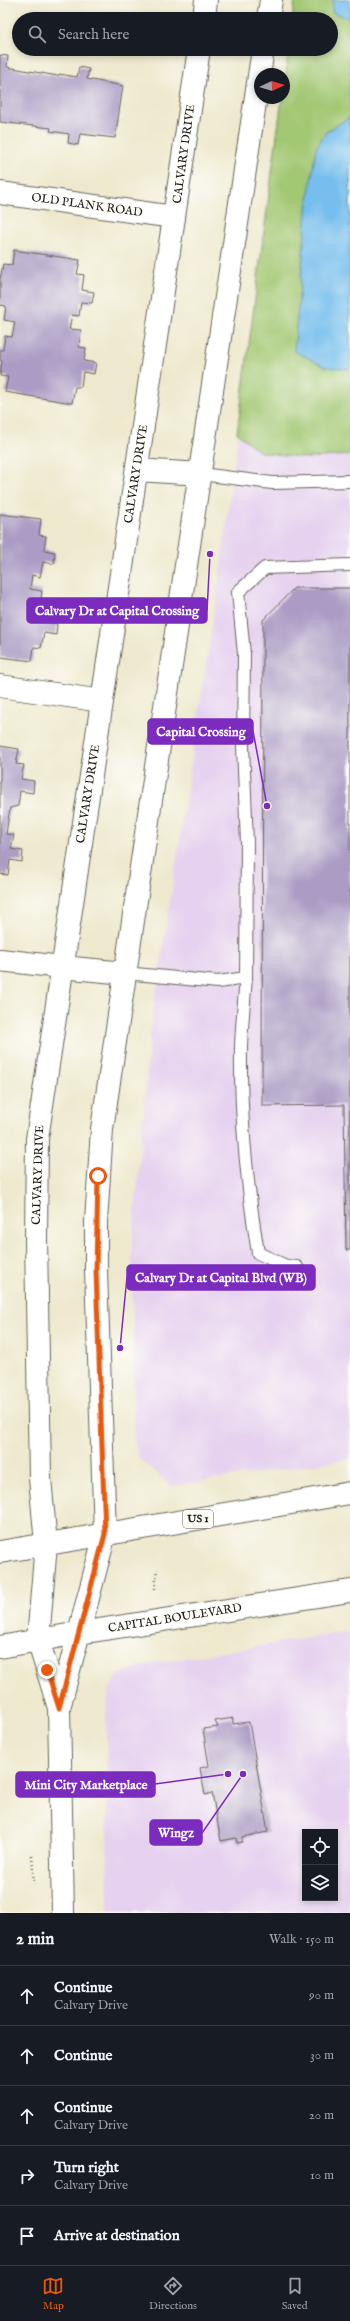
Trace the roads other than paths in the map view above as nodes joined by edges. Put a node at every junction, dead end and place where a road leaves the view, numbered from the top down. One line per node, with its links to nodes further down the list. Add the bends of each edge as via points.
1 (206, 0): 3 (main road)
2 (271, 0): 4 (main road)
3 (205, 12)
4 (269, 12)
5 (198, 56): 8 (main road, CALVARY DRIVE)
6 (262, 56): 10 (main road)
7 (0, 193): 8 (main road, OLD PLANK ROAD)
8 (174, 217): 9 (main road, CALVARY DRIVE)
9 (137, 470): 10 (main road); 14 (main road, CALVARY DRIVE)
10 (201, 474): 11 (lane, via 272,483); 17 (main road)
11 (350, 481)
12 (350, 565): 18 (lane, via 265,568 238,592 244,654)
13 (0, 686): 14 (main road)
14 (102, 701): 16 (main road, CALVARY DRIVE)
15 (0, 960): 16 (main road)
16 (62, 967): 17 (main road); 22 (main road, CALVARY DRIVE, via 37,1139 40,1478)
17 (125, 973): 18 (lane, via 218,982); 21 (main road, via 102,1129 96,1222)
18 (246, 978): 19 (lane, via 241,1046 244,1119 251,1213 258,1253 286,1266)
19 (298, 1267)
20 (350, 1493): 21 (main road, US 1)
21 (105, 1534): 22 (main road, US 1); 25 (main road)
22 (46, 1544): 23 (main road, US 1); 26 (main road, CALVARY DRIVE)
23 (0, 1552)
24 (350, 1591): 25 (main road, CAPITAL BOULEVARD)
25 (78, 1633): 26 (main road, CAPITAL BOULEVARD); 28 (main road)
26 (38, 1640): 27 (main road, CAPITAL BOULEVARD); 28 (main road)
27 (0, 1647)
28 (59, 1708): 29 (main road)
29 (63, 1913)

